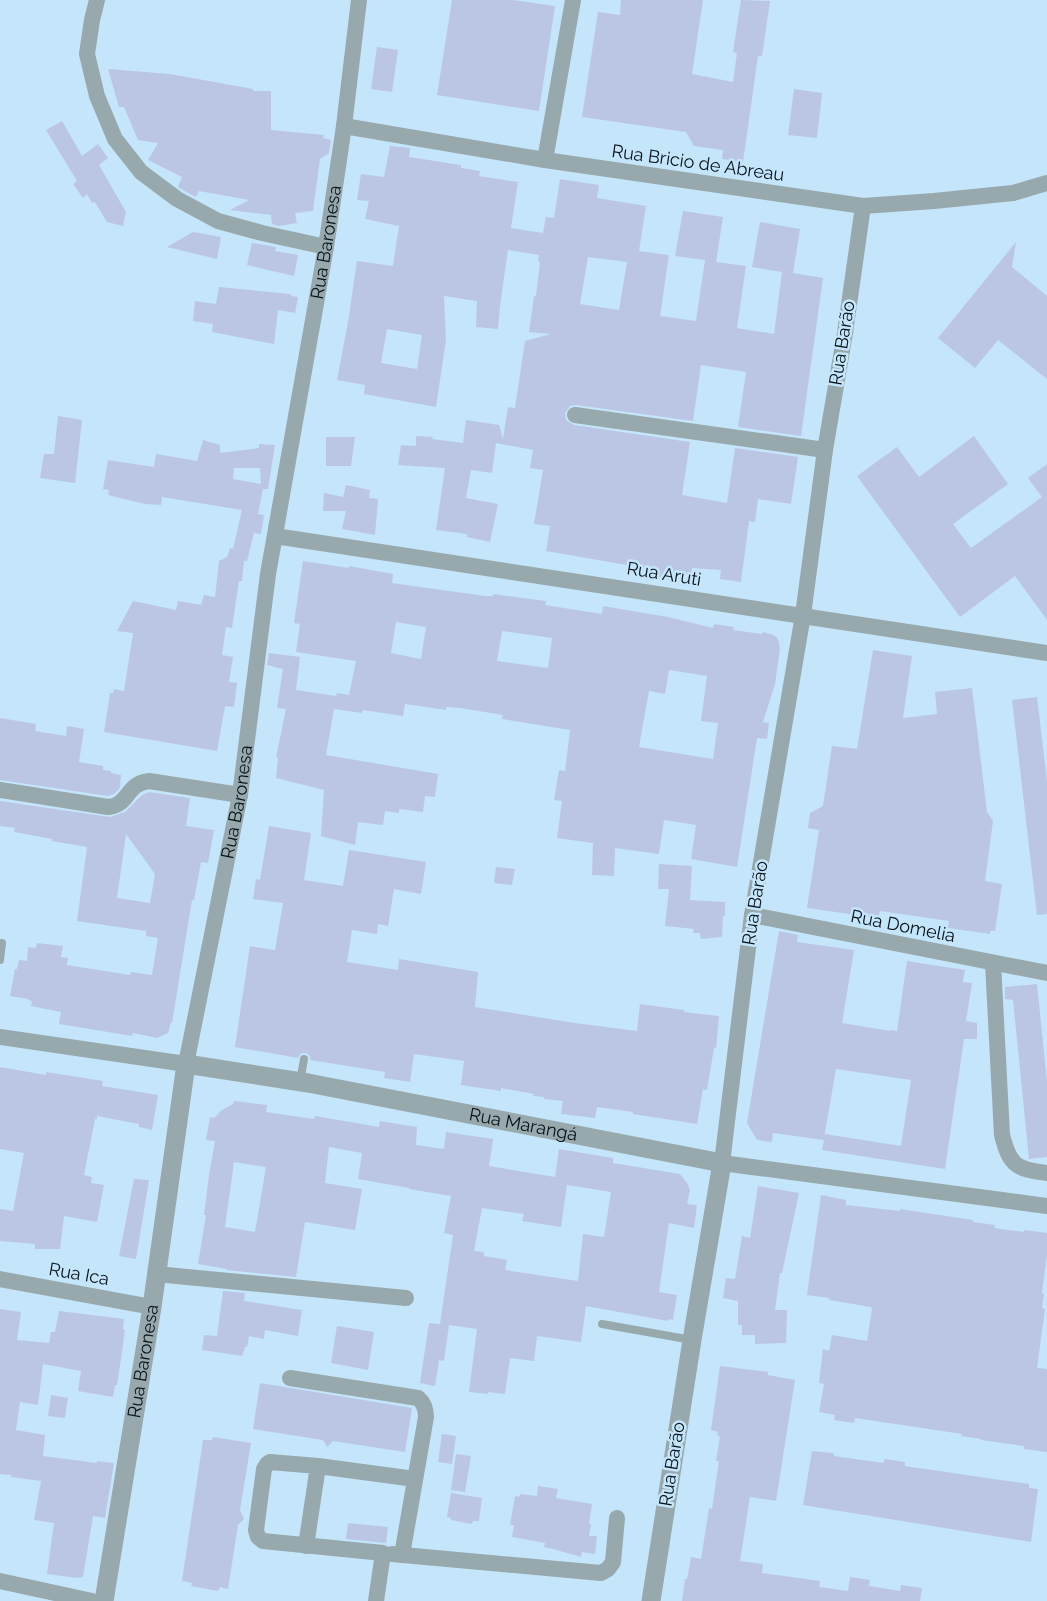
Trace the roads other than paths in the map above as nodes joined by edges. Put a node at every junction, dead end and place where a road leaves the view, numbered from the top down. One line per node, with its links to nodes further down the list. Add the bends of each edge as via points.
1 (97, 0): 8 (street, via 87,54 97,96 115,139 141,172 218,221)
2 (359, 0): 4 (street, Rua Baronesa)
3 (573, 0): 5 (street)
4 (344, 126): 5 (street, Rua Bricio de Abreau); 8 (street, Rua Baronesa)
5 (545, 160): 7 (street, Rua Bricio de Abreau)
6 (1047, 183): 7 (street, Rua Bricio de Abreau, via 1013,193)
7 (863, 206): 10 (street, Rua Barão)
8 (326, 247): 11 (street, Rua Baronesa)
9 (575, 415): 10 (street)
10 (825, 450): 12 (street, Rua Barão)
11 (275, 536): 12 (street, Rua Aruti); 15 (street, Rua Baronesa)
12 (803, 615): 13 (street, Rua Aruti); 16 (street, Rua Barão)
13 (1047, 653)
14 (0, 790): 15 (street, via 108,807 122,802 139,782 149,781)
15 (240, 795): 23 (street, Rua Baronesa)
16 (752, 915): 19 (street, Rua Domelia); 25 (street, Rua Barão)
17 (2, 943): 18 (lane)
18 (0, 960)
19 (993, 963): 20 (street, Rua Domelia); 26 (street, via 1006,1152 1014,1164)
20 (1047, 974)
21 (0, 1037): 23 (street, Rua Marangá)
22 (304, 1059): 24 (lane)
23 (186, 1064): 24 (street, Rua Marangá); 28 (street, Rua Baronesa)
24 (300, 1082): 25 (street, Rua Marangá)
25 (722, 1163): 27 (street, Rua Marangá); 33 (street, Rua Barão)
26 (1047, 1173)
27 (1047, 1206)
28 (156, 1274): 30 (street); 31 (street, Rua Baronesa)
29 (0, 1279): 31 (street, Rua Ica)
30 (406, 1298)
31 (152, 1307): 43 (street, Rua Baronesa)
32 (602, 1324): 33 (lane)
33 (692, 1340): 45 (street, Rua Barão)
34 (290, 1378): 36 (street, via 422,1401 426,1411)
35 (318, 1466): 36 (street); 38 (street); 38 (street, via 270,1462 264,1469 258,1536 263,1541)
36 (415, 1479): 40 (street)
37 (617, 1518): 40 (street, via 613,1562 601,1573)
38 (306, 1546): 39 (street)
39 (383, 1553): 40 (street); 44 (street)
40 (402, 1555)
41 (0, 1581): 42 (street)
42 (92, 1601)
43 (104, 1601)
44 (376, 1601)
45 (651, 1601)

